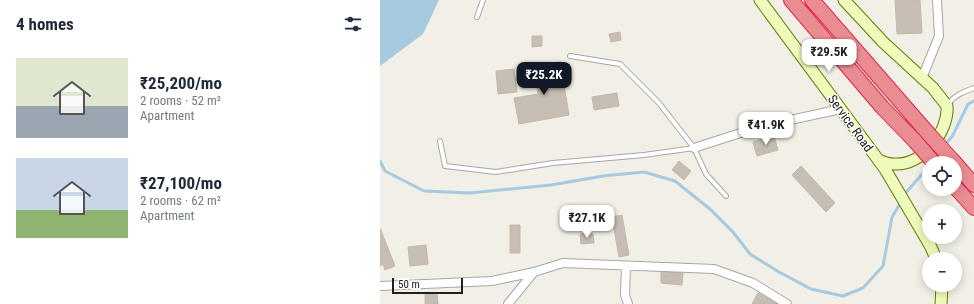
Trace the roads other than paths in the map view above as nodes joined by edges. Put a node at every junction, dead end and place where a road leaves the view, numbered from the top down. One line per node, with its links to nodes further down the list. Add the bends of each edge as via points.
1 (484, 0): 7 (lane)
2 (760, 0): 12 (street, Service Road)
3 (791, 0): 15 (highway, bridge, via 882,107)
4 (812, 0): 16 (highway, bridge)
5 (844, 0): 9 (street, via 883,42)
6 (937, 0): 9 (street, via 939,36)
7 (477, 17)
8 (570, 56): 14 (lane, via 620,64 658,103)
9 (922, 78): 11 (street)
10 (974, 88): 11 (lane, via 959,94)
11 (947, 106): 17 (street, Service Road, via 946,121 930,148 904,163 894,164)
12 (841, 109): 14 (street, via 762,126); 17 (street, Service Road)
13 (440, 141): 14 (lane, via 444,166 496,172 553,163)
14 (694, 148): 21 (lane, via 706,174)
15 (928, 156)
16 (948, 156)
17 (878, 160): 23 (street)
18 (962, 172): 19 (highway)
19 (974, 185)
20 (962, 195): 22 (highway)
21 (726, 196)
22 (974, 208)
23 (932, 252)
24 (626, 266): 25 (street, via 563,263); 29 (street, via 625,295); 30 (street, via 714,269 753,283)
25 (534, 272): 26 (street, via 492,281); 28 (street)
26 (380, 286)
27 (942, 292): 31 (street)
28 (508, 304)
29 (628, 304)
30 (787, 304)
31 (942, 304)

